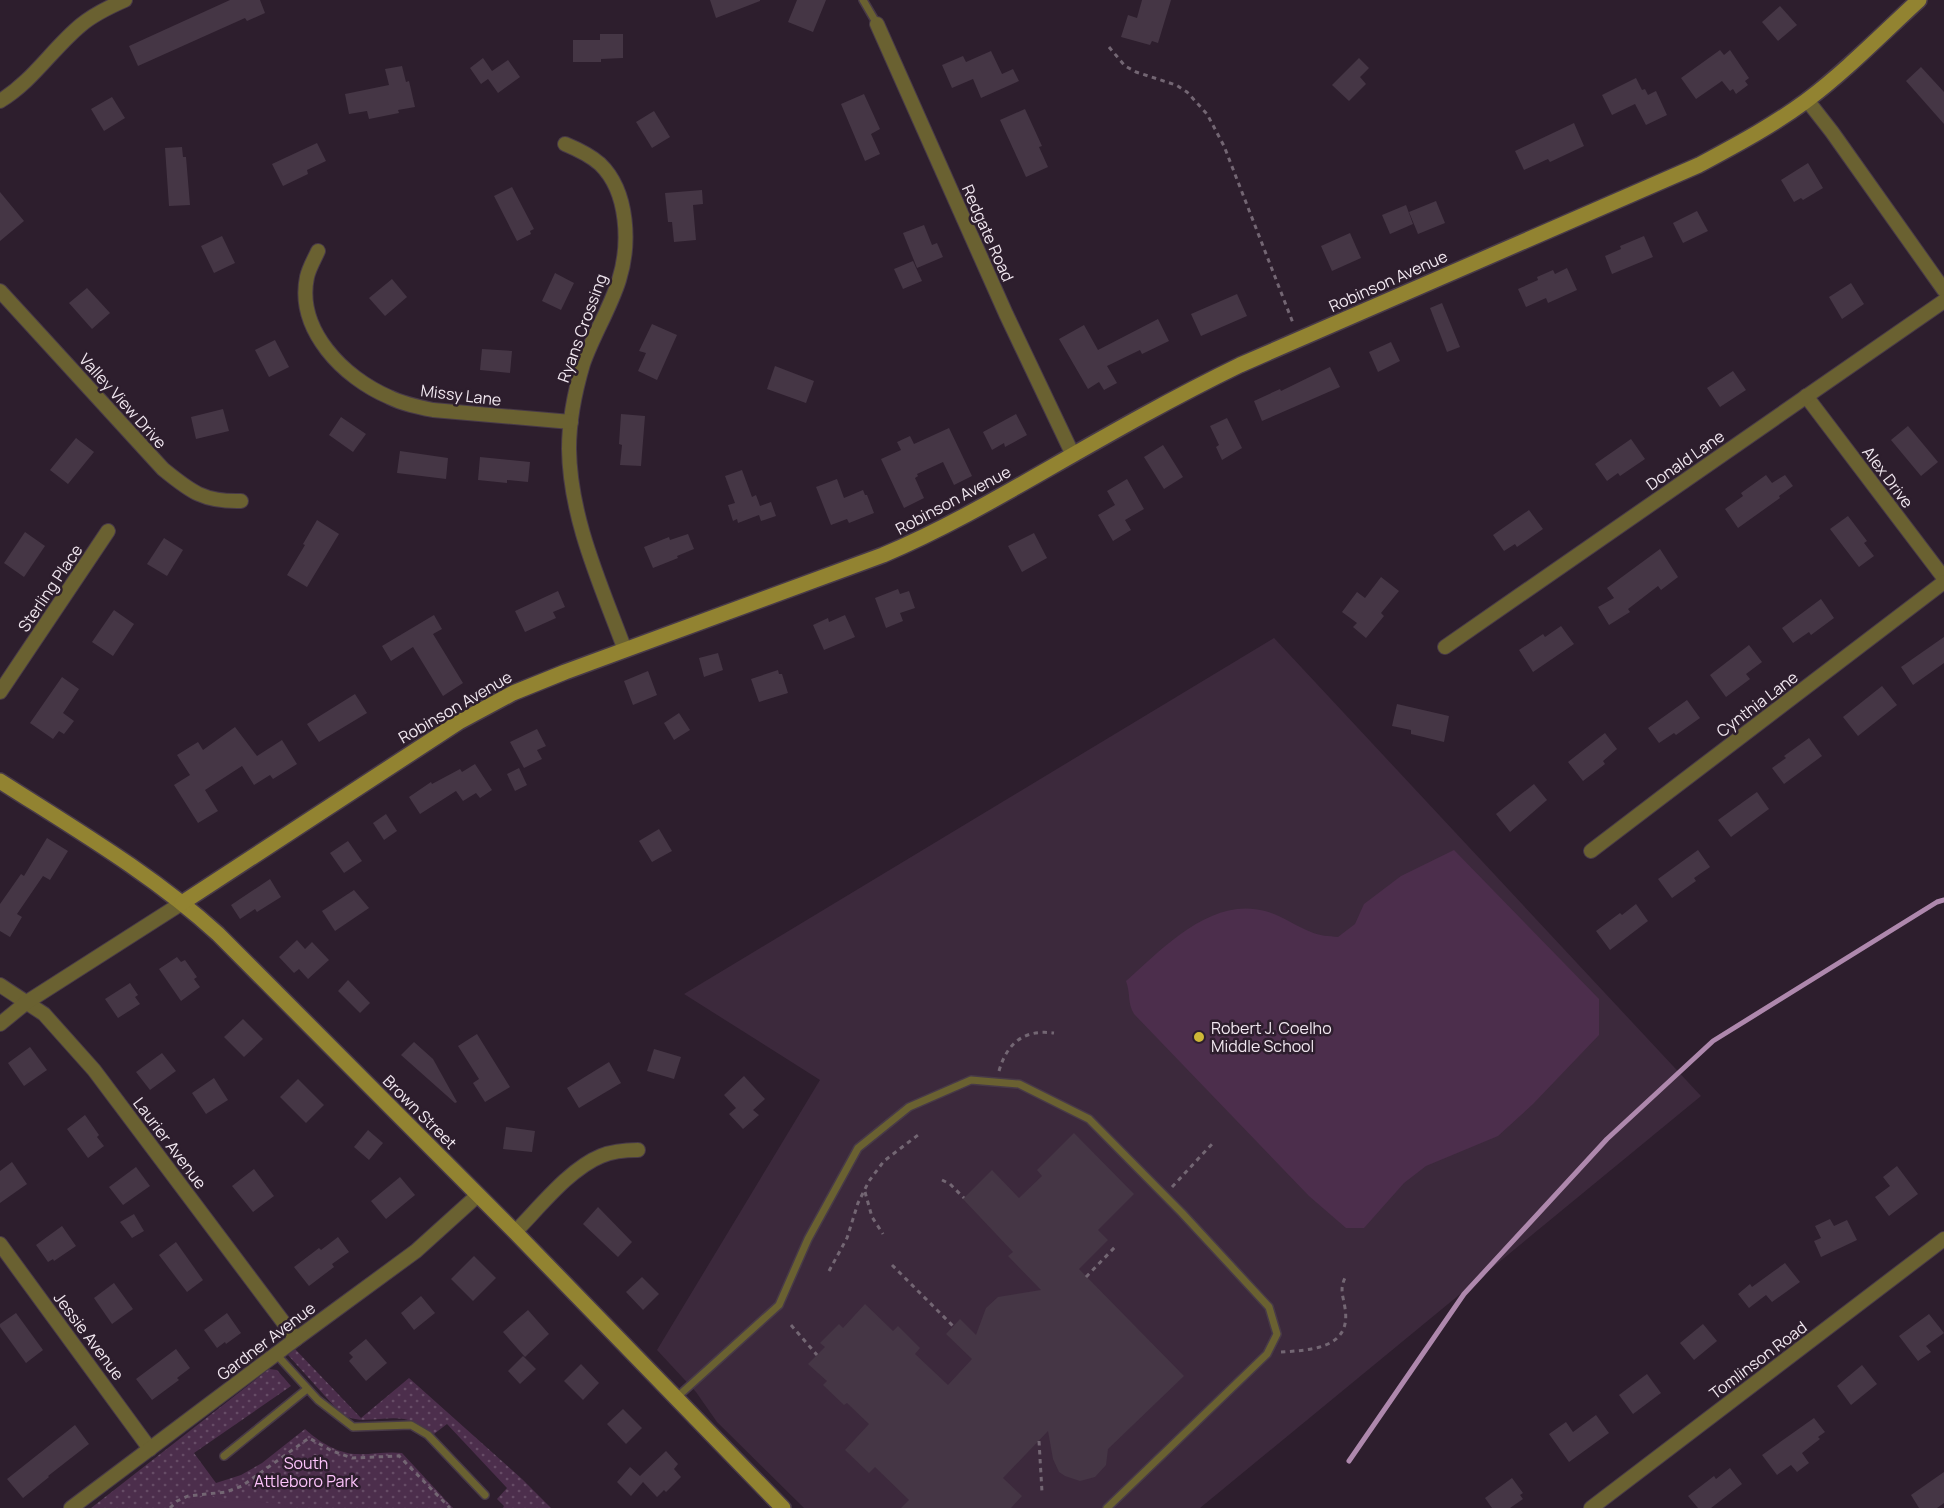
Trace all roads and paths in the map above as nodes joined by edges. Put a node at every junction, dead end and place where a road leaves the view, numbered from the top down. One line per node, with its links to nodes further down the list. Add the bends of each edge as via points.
1 (125, 0): 7 (street, via 80,25 29,80)
2 (863, 0): 4 (lane)
3 (1919, 0): 6 (street, Robinson Avenue)
4 (877, 24): 16 (street, Redgate Road)
5 (1109, 47): 13 (path, via 1125,66 1187,92 1207,114 1224,146)
6 (1807, 100): 10 (street); 13 (street, Robinson Avenue, via 1700,165)
7 (0, 102)
8 (565, 144): 15 (street, Ryans Crossing, via 590,156 611,178 623,215 625,237 619,281 583,364)
9 (318, 251): 15 (street, Missy Lane, via 307,277 311,322 331,354 372,388 399,401 433,410)
10 (1944, 290)
11 (0, 291): 17 (street, Valley View Drive, via 163,469 206,498)
12 (1944, 301): 14 (street, Donald Lane)
13 (1299, 339): 16 (street, Robinson Avenue, via 1204,382)
14 (1806, 396): 19 (street, Alex Drive); 20 (street, Donald Lane)
15 (571, 422): 21 (street, Ryans Crossing, via 569,449 576,507)
16 (1073, 455): 21 (street, Robinson Avenue, via 911,543)
17 (241, 501)
18 (108, 531): 22 (street, Sterling Place)
19 (1944, 580): 24 (street, Cynthia Lane)
20 (1445, 647)
21 (625, 650): 25 (street, Robinson Avenue, via 537,683 469,717)
22 (0, 692)
23 (0, 781): 25 (street, Brown Street)
24 (1590, 851)
25 (182, 903): 27 (street, Robinson Avenue); 37 (street, Brown Street, via 218,934)
26 (0, 985): 27 (street, Laurier Avenue)
27 (27, 1002): 28 (street, Robinson Avenue); 50 (street, Laurier Avenue, via 44,1014 94,1070)
28 (0, 1024)
29 (1054, 1033): 30 (path, via 1029,1033 1018,1040 1007,1050)
30 (998, 1073)
31 (918, 1135): 35 (path, via 884,1161)
32 (1212, 1144): 36 (path)
33 (638, 1150): 39 (street, via 612,1152 586,1164)
34 (942, 1180): 38 (path)
35 (864, 1190): 40 (path, via 872,1217); 45 (path, via 847,1238)
36 (1168, 1191)
37 (478, 1195): 39 (street, Brown Street); 50 (street, Gardner Avenue, via 416,1251)
38 (964, 1198)
39 (515, 1232): 55 (street, Brown Street)
40 (883, 1234)
41 (1944, 1239): 66 (street, Tomlinson Road)
42 (0, 1244): 57 (street, Jessie Avenue)
43 (1115, 1246): 47 (path)
44 (892, 1265): 49 (path)
45 (829, 1271)
46 (1346, 1276): 51 (path, via 1341,1285 1346,1315 1335,1338 1321,1348)
47 (1086, 1277)
48 (791, 1325): 53 (path)
49 (953, 1326)
50 (296, 1339): 52 (street, Gardner Avenue)
51 (1279, 1352)
52 (276, 1354): 54 (lane); 57 (street, Gardner Avenue)
53 (817, 1355)
54 (307, 1389): 58 (lane); 60 (lane, via 353,1427 411,1425 428,1435)
55 (676, 1398): 64 (street, Brown Street); 65 (lane, via 779,1305 808,1239 858,1148 909,1107 971,1080 1019,1084 1089,1119 1269,1307 1277,1334 1268,1354)
56 (1039, 1440): 59 (path)
57 (150, 1449): 61 (street, Gardner Avenue)
58 (224, 1456)
59 (1042, 1492)
60 (484, 1495)
61 (71, 1508)
62 (170, 1508): 63 (path, via 188,1496 242,1486 309,1438 352,1458 399,1456)
63 (450, 1508)
64 (783, 1508)
65 (1107, 1508)
66 (1591, 1508)

